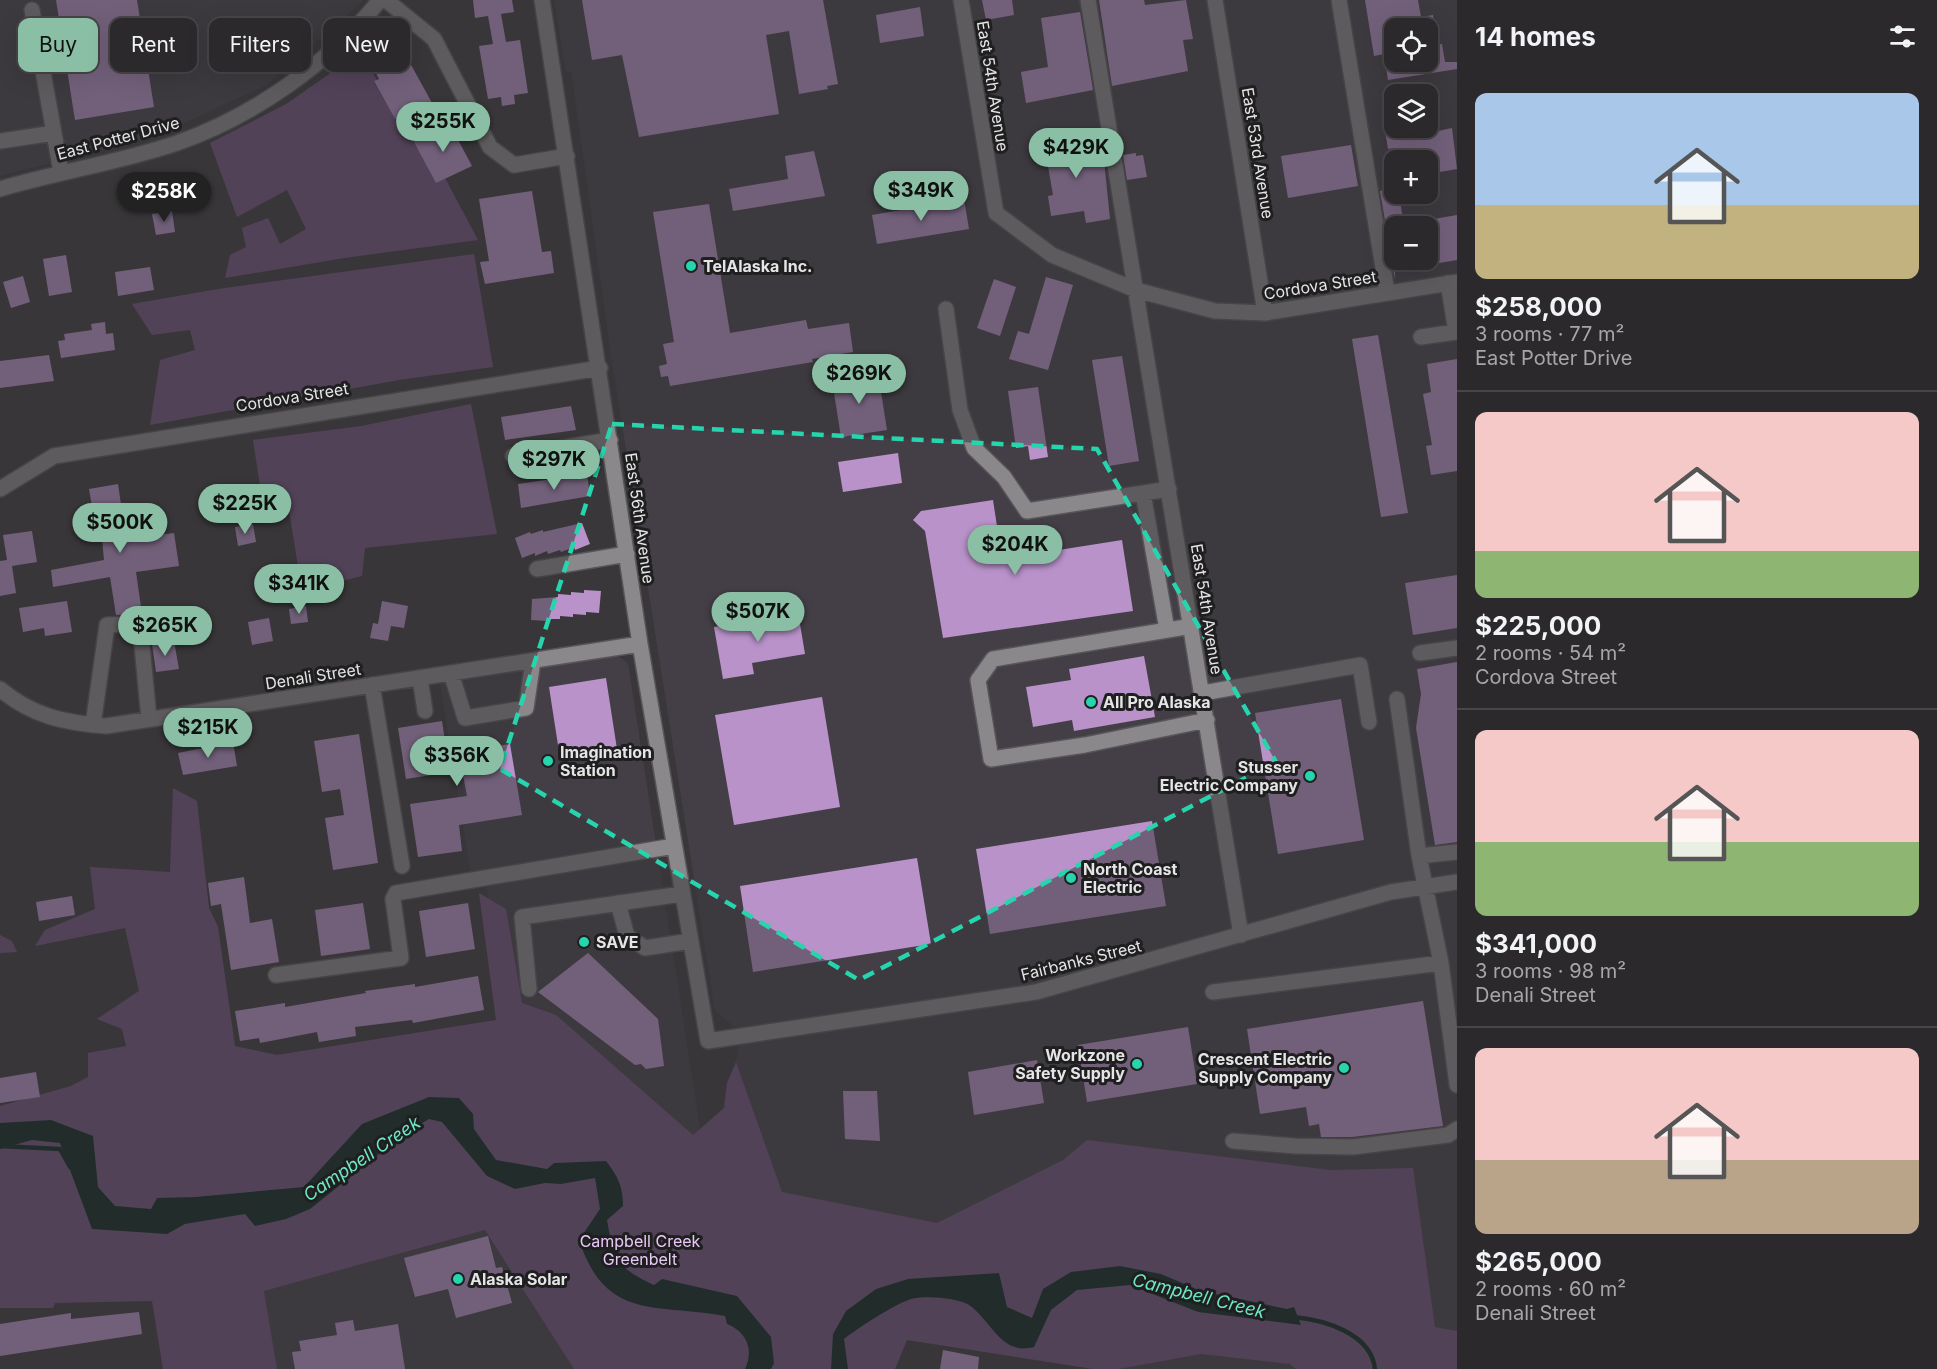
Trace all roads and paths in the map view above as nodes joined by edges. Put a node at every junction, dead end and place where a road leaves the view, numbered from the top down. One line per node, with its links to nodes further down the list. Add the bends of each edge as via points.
1 (380, 0): 12 (street, East Potter Drive, via 313,66 222,124 177,143)
2 (386, 0): 11 (street, via 434,39 490,147 514,165)
3 (542, 0): 11 (street, East 56th Avenue)
4 (961, 0): 14 (street, East 54th Avenue)
5 (1088, 0): 16 (street, East 54th Avenue)
6 (1215, 0): 19 (street, East 53rd Avenue)
7 (1339, 0): 17 (street)
8 (32, 10): 9 (street)
9 (54, 133): 10 (street); 12 (street)
10 (0, 141)
11 (567, 156): 22 (street, East 56th Avenue)
12 (61, 172): 13 (street, East Potter Drive)
13 (0, 189)
14 (996, 213): 16 (street, Cordova Street, via 1052,255)
15 (1452, 282): 17 (street, Cordova Street); 20 (street)
16 (1136, 290): 19 (street, Cordova Street, via 1215,311); 26 (street, East 54th Avenue)
17 (1387, 292): 19 (street, Cordova Street)
18 (946, 309): 27 (street, via 960,410 974,448 1004,477 1027,511)
19 (1264, 313)
20 (1455, 320): 21 (street, via 1456,332)
21 (1421, 338)
22 (600, 368): 23 (street, East 56th Avenue); 25 (street, Cordova Street, via 54,456)
23 (610, 440): 24 (street); 28 (street, East 56th Avenue)
24 (513, 456)
25 (0, 489)
26 (1169, 489): 27 (street); 30 (street, East 54th Avenue)
27 (1143, 493): 31 (street)
28 (627, 554): 29 (street); 32 (street, East 56th Avenue)
29 (537, 569)
30 (1192, 626): 31 (street); 40 (street, East 54th Avenue)
31 (1167, 630): 44 (street, via 993,659 978,680 991,759)
32 (640, 644): 35 (street, Denali Street); 47 (street, East 56th Avenue)
33 (1457, 648): 34 (street)
34 (1420, 654)
35 (533, 661): 36 (street, Denali Street); 36 (street, via 526,708 465,718)
36 (451, 673): 37 (street, Denali Street)
37 (420, 678): 38 (street, Denali Street); 42 (street)
38 (372, 685): 43 (street, Denali Street); 50 (street)
39 (0, 690): 46 (street, Denali Street, via 40,716)
40 (1203, 693): 44 (street, East 54th Avenue); 45 (street, via 1360,665)
41 (1397, 699): 49 (street)
42 (425, 711)
43 (149, 719): 46 (street, Denali Street); 46 (street, via 141,635 136,624 107,625)
44 (1207, 720): 55 (street, East 54th Avenue)
45 (1369, 722)
46 (93, 725)
47 (674, 846): 53 (street, East 56th Avenue); 58 (street, via 396,894 393,899 401,957)
48 (1457, 852): 49 (street)
49 (1419, 856): 52 (street)
50 (402, 866)
51 (1457, 882): 52 (street, Fairbanks Street)
52 (1426, 887): 55 (street, Fairbanks Street, via 1391,892); 57 (street)
53 (682, 894): 54 (street); 56 (street, East 56th Avenue)
54 (618, 903): 56 (street, via 627,936 645,948); 59 (street, via 522,917)
55 (1241, 935): 61 (street, Fairbanks Street, via 1036,992)
56 (690, 941): 61 (street, East 56th Avenue)
57 (1441, 963): 60 (street); 62 (street)
58 (276, 975)
59 (529, 989)
60 (1213, 992)
61 (708, 1041)
62 (1457, 1085)
63 (1457, 1129): 64 (street, via 1448,1135 1353,1147)
64 (1233, 1141)

